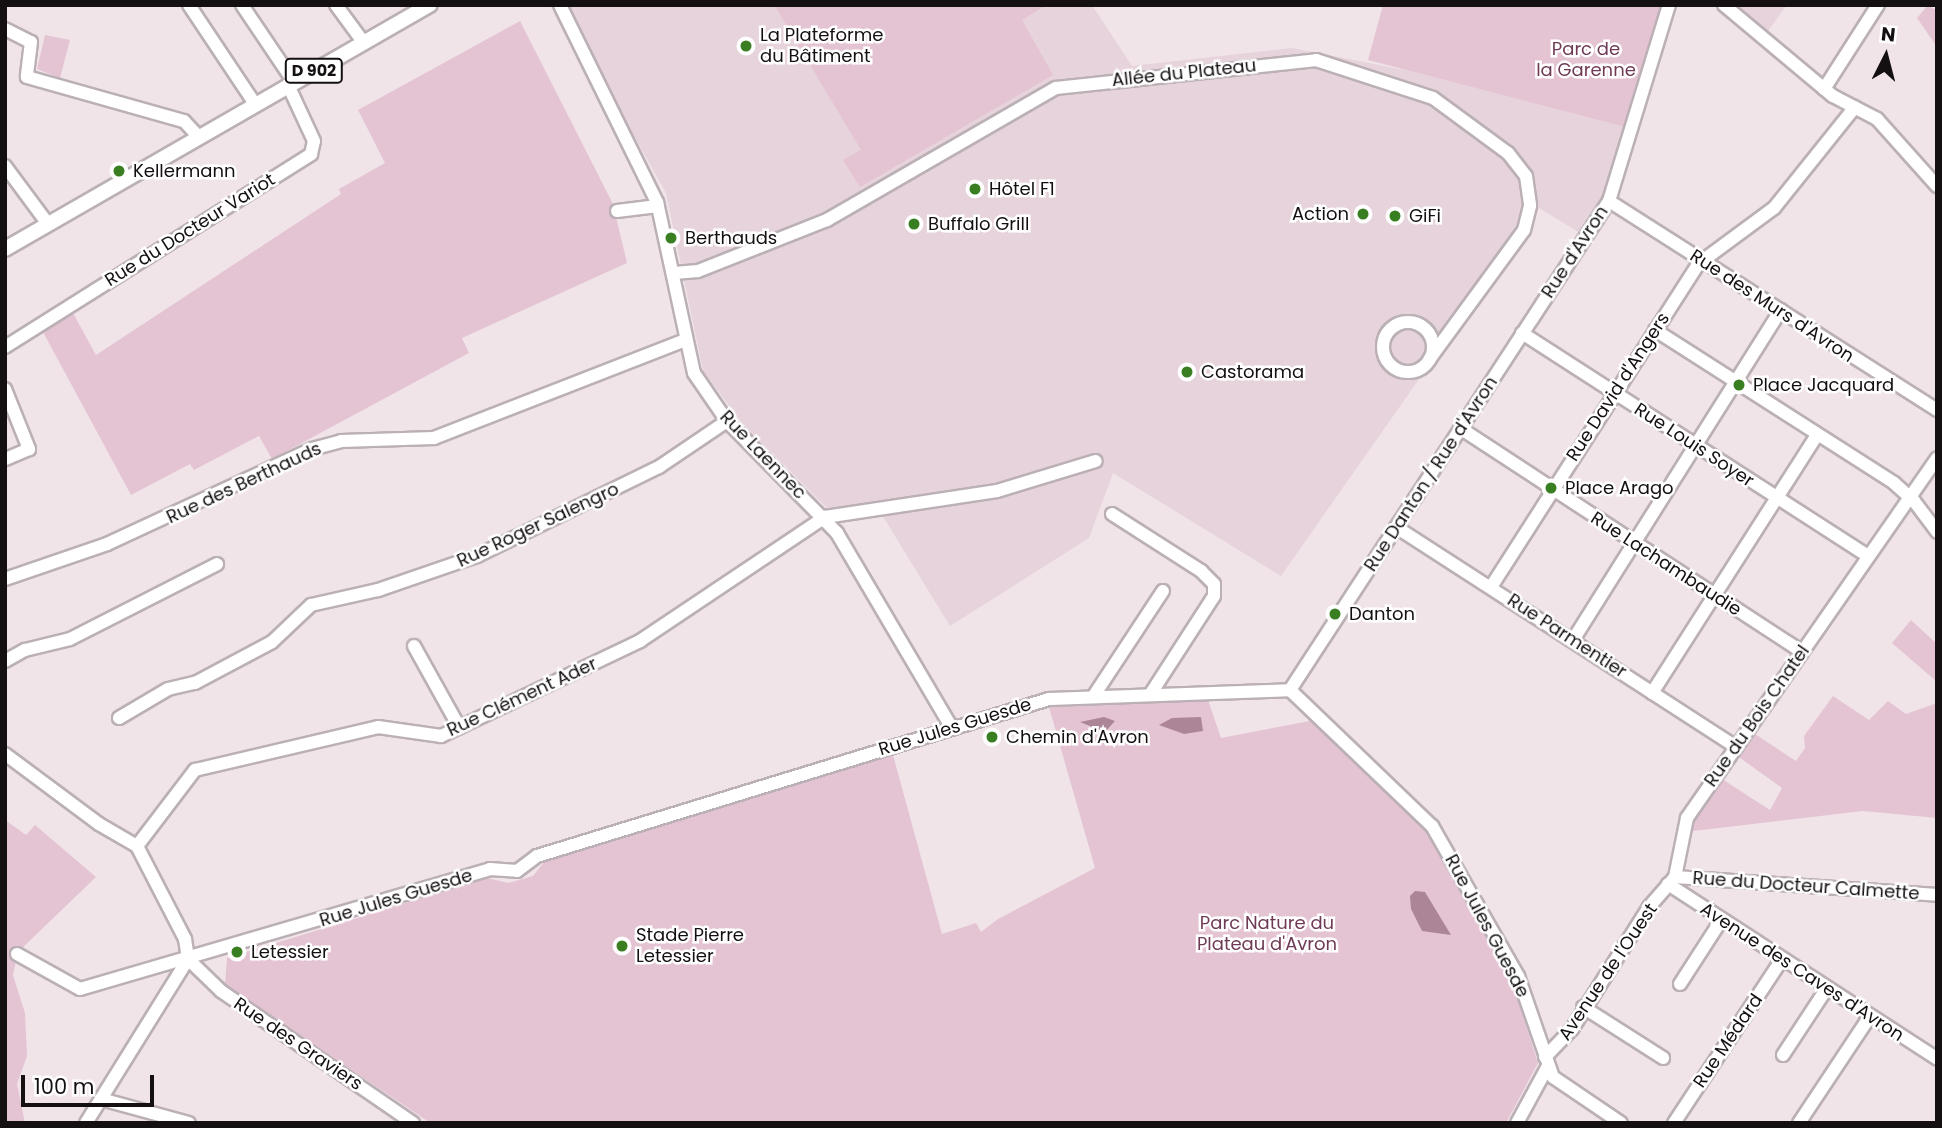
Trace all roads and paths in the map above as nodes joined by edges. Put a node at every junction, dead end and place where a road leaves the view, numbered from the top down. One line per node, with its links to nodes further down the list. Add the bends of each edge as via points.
1 (190, 5): 13 (street)
2 (242, 5): 11 (street)
3 (336, 5): 10 (street)
4 (559, 5): 19 (street, Rue Laennec)
5 (1669, 5): 18 (street, Rue d'Avron)
6 (1724, 5): 12 (street)
7 (1878, 5): 12 (street)
8 (427, 6): 10 (main road, D 902)
9 (5, 29): 15 (street, via 31,41 25,71 29,78 184,121)
10 (364, 43): 11 (main road, D 902)
11 (291, 83): 13 (main road, D 902); 31 (street, Rue du Docteur Variot, via 313,139 311,154)
12 (1824, 89): 14 (street)
13 (256, 104): 15 (main road, D 902)
14 (1855, 107): 17 (street, via 1877,119); 23 (street, Rue David d'Angers, via 1774,208)
15 (198, 136): 21 (main road, D 902)
16 (5, 166): 21 (street)
17 (1937, 186)
18 (1609, 201): 23 (street, Rue des Murs d'Avron); 29 (street, Rue d'Avron)
19 (658, 206): 20 (street); 24 (street, Rue Laennec)
20 (617, 211)
21 (48, 224): 22 (main road, D 902)
22 (5, 249)
23 (1703, 261): 25 (street, Rue des Murs d'Avron); 28 (street, Rue David d'Angers)
24 (674, 273): 26 (street, Allée du Plateau, via 698,271 827,220 1056,88 1316,60 1433,98 1508,153 1526,176 1531,206 1524,230); 30 (street, Rue Laennec)
25 (1781, 310): 33 (street); 36 (street, Rue des Murs d'Avron)
26 (1451, 328): 27 (street); 32 (street, Allée du Plateau)
27 (1426, 330): 32 (street, via 1433,344); 32 (street, via 1413,323 1398,324 1385,336 1384,351 1399,370 1416,370)
28 (1655, 330): 33 (street); 35 (street, Rue David d'Angers)
29 (1522, 333): 35 (street, Rue Louis Soyer); 38 (street, Rue Danton / Rue d'Avron)
30 (685, 340): 37 (street, Rue Laennec, via 694,373); 54 (street, Rue des Berthauds, via 434,438 341,441 312,449 107,544)
31 (5, 347)
32 (1429, 360)
33 (1736, 382): 39 (street); 40 (street)
34 (5, 389): 41 (street, via 27,442 26,453)
35 (1614, 393): 40 (street, Rue Louis Soyer); 44 (street, Rue David d'Angers)
36 (1937, 410)
37 (727, 421): 48 (street, Rue Laennec); 66 (street, Rue Roger Salengro, via 659,467 477,556 378,590 311,605 272,642 195,683 168,689)
38 (1460, 428): 44 (street, Rue Lachambaudie); 49 (street, Rue Danton / Rue d'Avron)
39 (1817, 435): 45 (street); 46 (street)
40 (1696, 446): 46 (street, Rue Louis Soyer); 51 (street)
41 (5, 458)
42 (1937, 458): 45 (street, Rue du Bois Chatel)
43 (1096, 461): 48 (street, via 997,491)
44 (1551, 489): 51 (street, Rue Lachambaudie); 55 (street, Rue David d'Angers)
45 (1910, 496): 50 (street); 52 (street, Rue du Bois Chatel)
46 (1776, 499): 52 (street, Rue Louis Soyer); 57 (street)
47 (1112, 514): 64 (street, via 1214,584 1214,596)
48 (825, 517): 67 (street, Rue Clément Ader, via 640,641); 68 (street, Rue Laennec)
49 (1396, 527): 55 (street, Rue Parmentier); 62 (street, Rue Danton / Rue d'Avron)
50 (1937, 532)
51 (1634, 543): 57 (street, Rue Lachambaudie); 58 (street)
52 (1867, 555): 60 (street, Rue du Bois Chatel)
53 (217, 564): 61 (street, via 70,639 25,650)
54 (5, 579)
55 (1492, 587): 58 (street, Rue Parmentier)
56 (1163, 591): 65 (street)
57 (1714, 596): 60 (street, Rue Lachambaudie); 63 (street)
58 (1573, 640): 63 (street, Rue Parmentier)
59 (414, 646): 67 (street)
60 (1802, 652): 69 (street, Rue du Bois Chatel)
61 (5, 661)
62 (1290, 690): 64 (street, Rue Jules Guesde); 85 (street, Rue Jules Guesde, via 1432,826 1518,975)
63 (1652, 693): 69 (street, Rue Parmentier)
64 (1150, 695): 65 (street, Rue Jules Guesde)
65 (1093, 697): 68 (street, Rue Jules Guesde, via 1049,699)
66 (119, 718)
67 (459, 727): 71 (street, Rue Clément Ader, via 441,736 378,727 195,770)
68 (952, 728): 77 (street, Rue Jules Guesde, via 537,856 517,871 490,869)
69 (1736, 747): 72 (street, Rue du Bois Chatel, via 1687,818)
70 (5, 754): 71 (street, via 99,824)
71 (137, 846): 77 (street, via 185,939)
72 (1671, 880): 73 (street, Rue du Docteur Calmette); 74 (street, Avenue des Caves d'Avron); 80 (street, Avenue de l'Ouest)
73 (1937, 895)
74 (1722, 919): 76 (street, Avenue des Caves d'Avron); 78 (street)
75 (17, 954): 77 (street, Rue Jules Guesde, via 80,989 123,973)
76 (1782, 959): 79 (street, Avenue des Caves d'Avron); 92 (street, Rue Médard)
77 (188, 960): 86 (street); 89 (street, Rue des Graviers, via 221,992)
78 (1680, 984)
79 (1827, 988): 81 (street, Avenue des Caves d'Avron); 82 (street)
80 (1583, 1007): 83 (street); 85 (street, Avenue de l'Ouest)
81 (1870, 1016): 84 (street, Avenue des Caves d'Avron); 93 (street)
82 (1783, 1055)
83 (1663, 1058)
84 (1937, 1059)
85 (1547, 1061): 90 (street, Avenue de l'Ouest); 91 (street, via 1553,1077)
86 (101, 1099): 87 (street); 88 (street)
87 (86, 1123)
88 (189, 1123)
89 (413, 1123)
90 (1517, 1123)
91 (1621, 1123)
92 (1674, 1123)
93 (1799, 1123)

